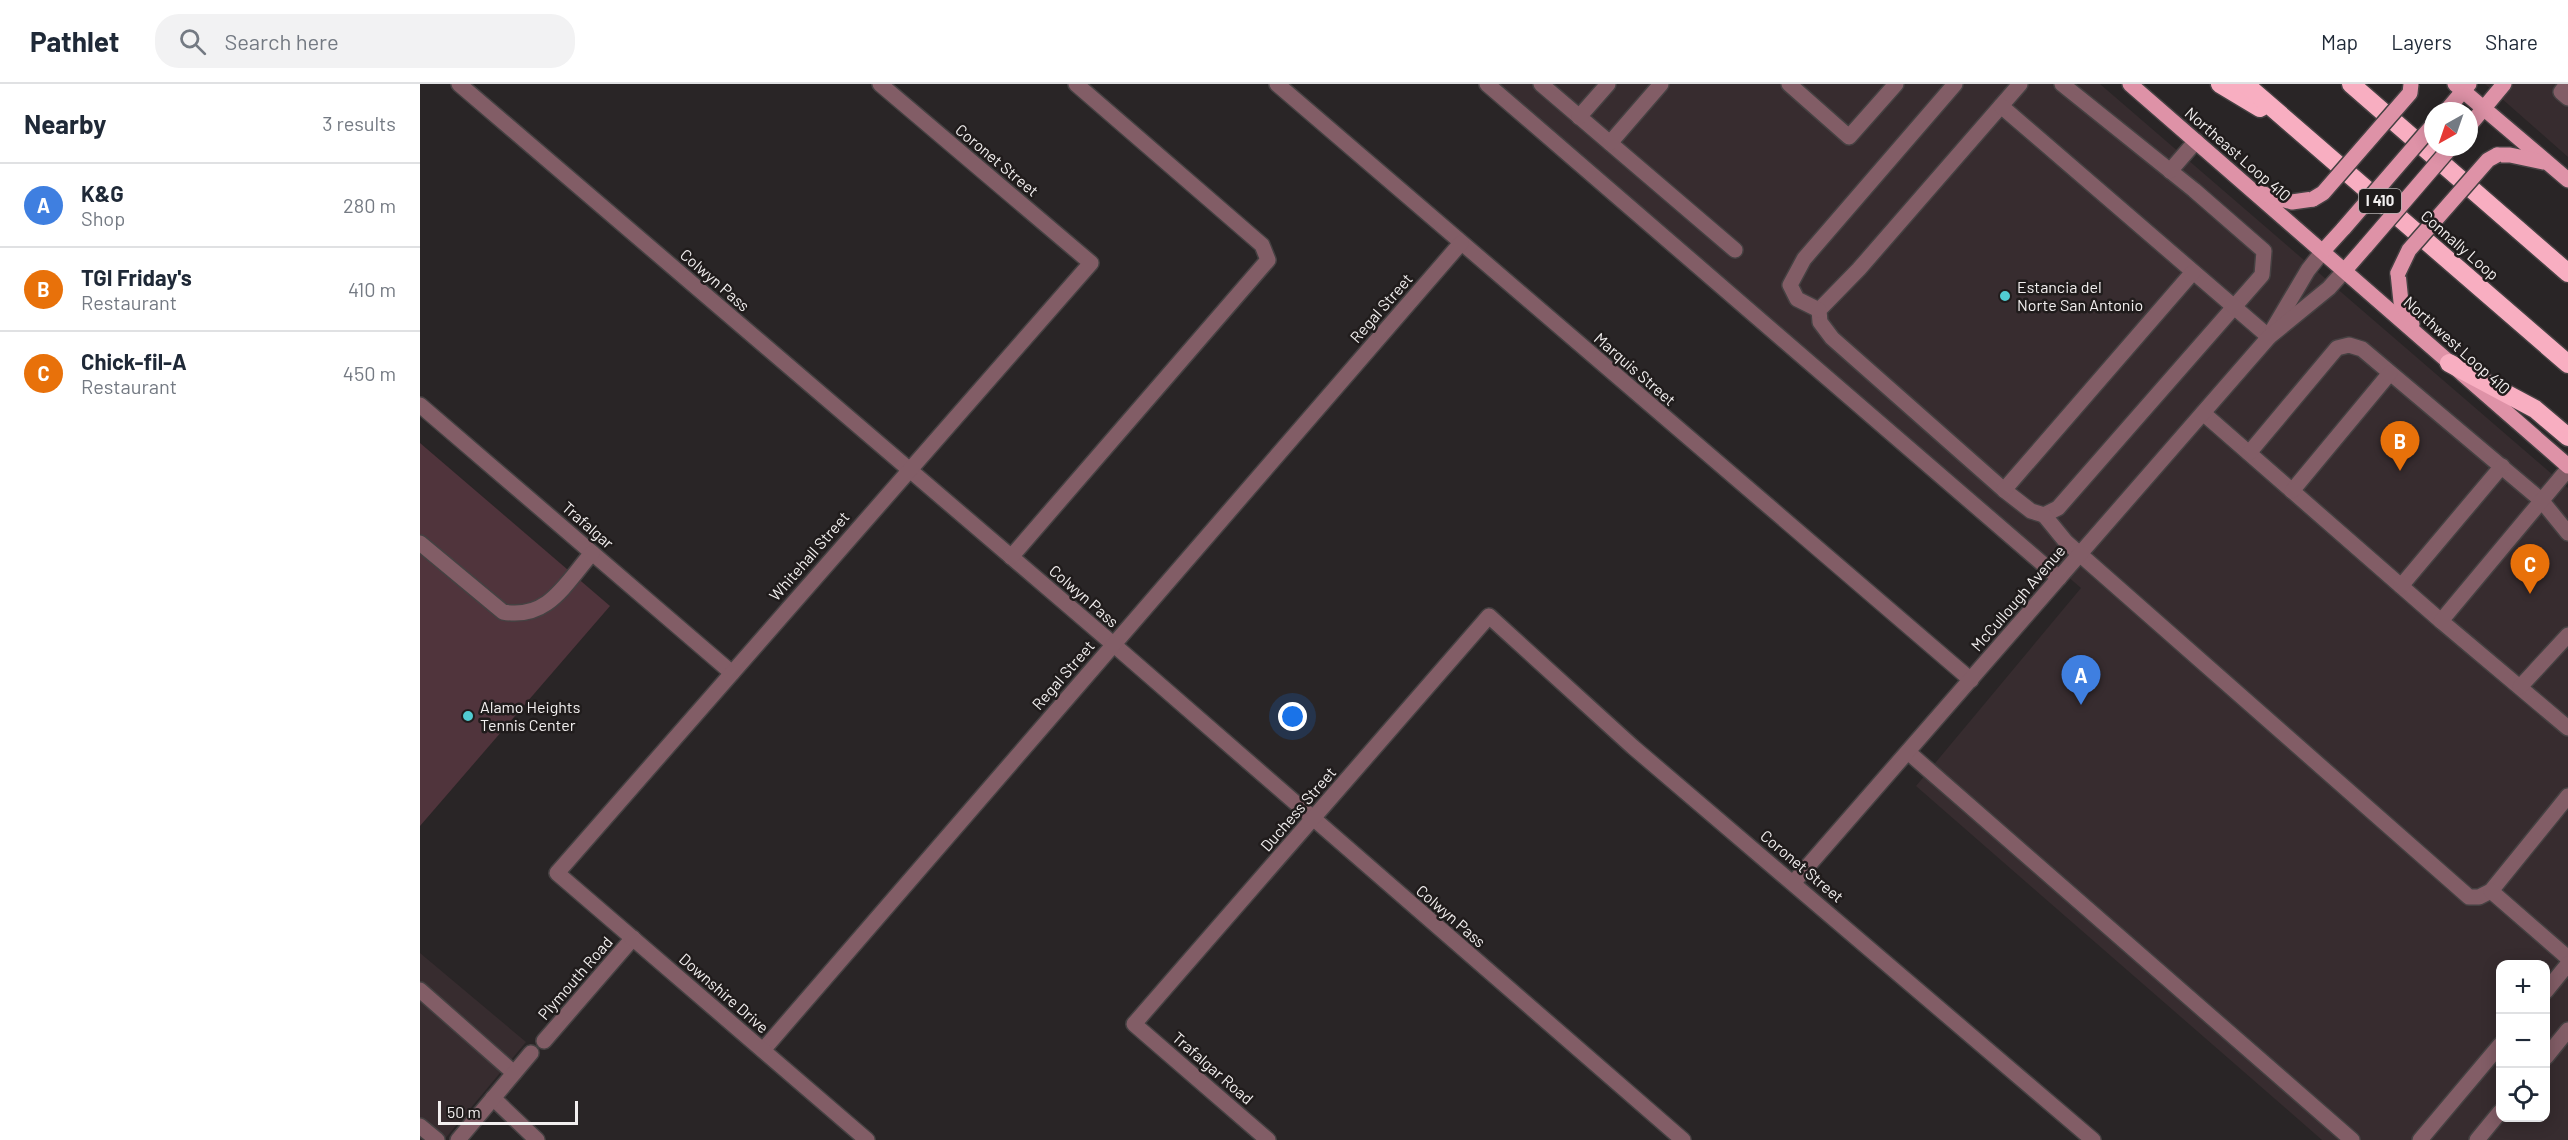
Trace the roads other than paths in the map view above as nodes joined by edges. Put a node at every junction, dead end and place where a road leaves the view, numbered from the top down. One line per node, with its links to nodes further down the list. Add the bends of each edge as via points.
1 (459, 84): 57 (street, Colwyn Pass)
2 (880, 84): 40 (street, Coronet Street)
3 (1076, 84): 66 (street, via 1262,245 1268,260)
4 (1277, 84): 37 (street, Marquis Street)
5 (1487, 84): 67 (street)
6 (1541, 84): 27 (street)
7 (1608, 84): 27 (street)
8 (1661, 84): 31 (street)
9 (1789, 84): 10 (street, via 1849,137)
10 (1896, 84)
11 (1955, 84): 45 (street, via 1804,259 1790,285 1797,299)
12 (2020, 84): 24 (street)
13 (2062, 84): 34 (street)
14 (2130, 84): 30 (main road, Northeast Loop 410)
15 (2220, 84): 28 (highway)
16 (2245, 84): 28 (highway, Connally Loop / I 410)
17 (2351, 84): 43 (highway)
18 (2411, 84): 36 (main road, bridge, via 2410,93 2323,193 2292,202)
19 (2504, 84): 25 (main road)
20 (2567, 84): 22 (street, via 2561,92)
21 (2462, 86): 23 (main road); 25 (main road)
22 (2568, 98)
23 (2452, 102)
24 (2001, 106): 42 (street); 45 (street)
25 (2484, 109): 26 (main road); 33 (main road)
26 (2478, 116)
27 (1579, 117): 31 (street)
28 (2304, 134): 49 (highway, Connally Loop / I 410)
29 (2424, 135): 39 (main road, McCullough Avenue, bridge)
30 (2196, 141): 34 (street); 36 (main road, Northeast Loop 410)
31 (1610, 143): 38 (street)
32 (2443, 156): 41 (main road, McCullough Avenue, bridge)
33 (2546, 163): 35 (main road); 46 (main road, bridge, via 2510,155 2488,160 2409,250 2398,273 2401,302)
34 (2170, 171): 44 (street, via 2264,251 2262,274)
35 (2568, 180)
36 (2254, 192): 39 (main road, Northeast Loop 410)
37 (1461, 243): 72 (street, Regal Street); 74 (street, Marquis Street)
38 (1735, 250)
39 (2324, 251): 41 (main road, Northwest Loop 410); 47 (street, McCullough Avenue, via 2308,270)
40 (1091, 263): 57 (street, Whitehall Street)
41 (2345, 270): 46 (main road, Northwest Loop 410); 47 (street, McCullough Avenue)
42 (2193, 272): 44 (street); 58 (street)
43 (2568, 273)
44 (2234, 308): 47 (street); 61 (street, via 2058,508)
45 (1820, 310): 58 (street, via 1820,322 1832,338)
46 (2416, 333): 48 (main road, Northwest Loop 410)
47 (2269, 337): 52 (street, McCullough Avenue)
48 (2449, 363): 53 (highway, via 2535,409); 56 (main road, Northwest Loop 410)
49 (2568, 364)
50 (2390, 373): 54 (street, via 2362,350 2349,345 2337,348); 55 (street); 59 (street)
51 (420, 405): 64 (street, Trafalgar)
52 (2203, 413): 54 (street); 65 (street, McCullough Avenue)
53 (2568, 437)
54 (2249, 453): 59 (street)
55 (2502, 466): 60 (street); 68 (street)
56 (2568, 467): 60 (street)
57 (908, 470): 66 (street, Colwyn Pass); 73 (street, Whitehall Street)
58 (2004, 490): 61 (street, via 2031,511)
59 (2292, 491): 68 (street)
60 (2541, 500): 62 (street); 70 (street)
61 (2044, 515): 65 (street, via 2053,529)
62 (2568, 533)
63 (420, 543): 64 (street, via 503,612 520,615 546,606)
64 (592, 553): 73 (street, Trafalgar)
65 (2081, 553): 67 (street, McCullough Avenue); 82 (street, via 2469,897)
66 (1011, 557): 72 (street, Colwyn Pass)
67 (2059, 578): 74 (street, McCullough Avenue)
68 (2401, 586): 70 (street)
69 (1489, 616): 79 (street, Duchess Street); 81 (street, Coronet Street, via 1633,747)
70 (2441, 621): 75 (street)
71 (2568, 635): 75 (street)
72 (1113, 645): 79 (street, Colwyn Pass); 91 (street, Regal Street)
73 (732, 673): 80 (street, Whitehall Street)
74 (1971, 680): 77 (street, McCullough Avenue)
75 (2520, 687): 76 (street)
76 (2566, 722)
77 (1908, 752): 81 (street, McCullough Avenue); 106 (street)
78 (2568, 796): 82 (street)
79 (1312, 820): 88 (street, Duchess Street); 104 (street, Colwyn Pass)
80 (557, 873): 83 (street, Downshire Drive)
81 (1794, 882): 105 (street, Coronet Street)
82 (2491, 891): 84 (street)
83 (633, 938): 90 (street, Plymouth Road); 91 (street, Downshire Drive)
84 (2568, 958)
85 (2568, 964): 86 (street)
86 (2550, 986)
87 (420, 990): 95 (street)
88 (1134, 1024): 103 (street, Trafalgar Road)
89 (2568, 1030): 93 (street)
90 (544, 1041)
91 (763, 1050): 102 (street, Downshire Drive)
92 (2496, 1050): 107 (street)
93 (2550, 1052)
94 (531, 1053): 95 (street)
95 (514, 1073): 96 (street)
96 (493, 1098): 100 (street); 101 (street)
97 (2496, 1117): 108 (street)
98 (420, 1126): 99 (street)
99 (437, 1140)
100 (458, 1140)
101 (537, 1140)
102 (867, 1140)
103 (1268, 1140)
104 (1683, 1140)
105 (2093, 1140)
106 (2352, 1140)
107 (2420, 1140)
108 (2477, 1140)

